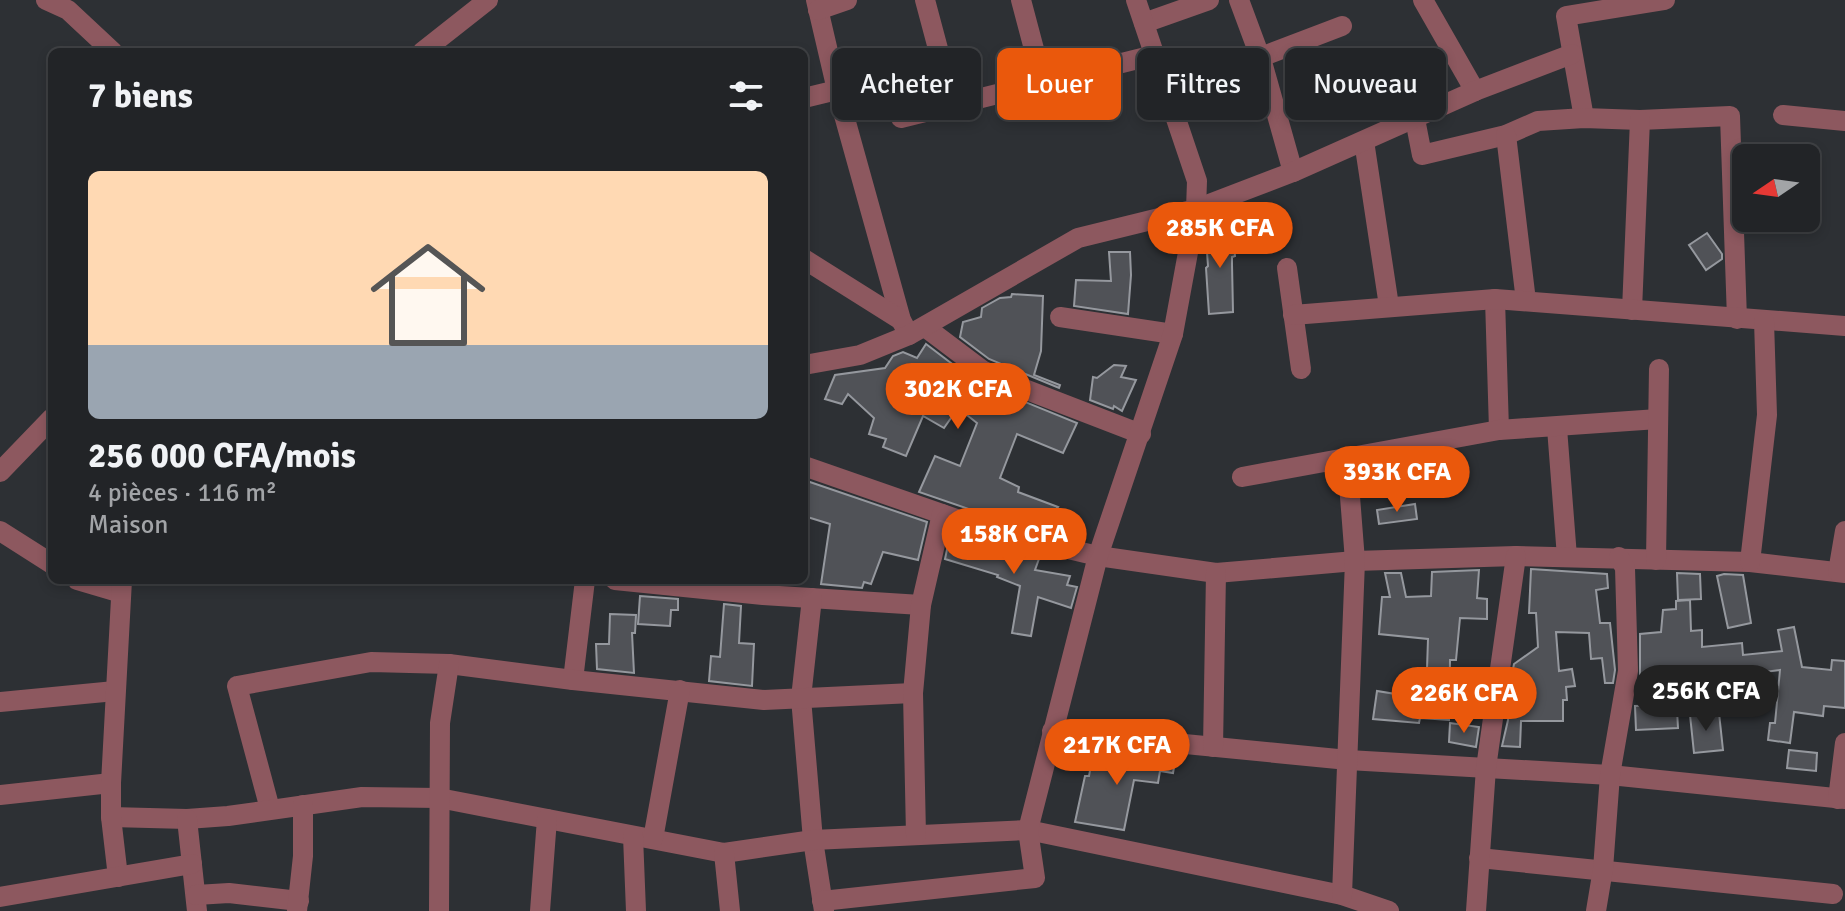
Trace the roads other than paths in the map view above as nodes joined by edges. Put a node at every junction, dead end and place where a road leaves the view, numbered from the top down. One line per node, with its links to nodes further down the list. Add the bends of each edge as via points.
1 (46, 0): 16 (street, via 68,10)
2 (488, 0): 17 (street)
3 (847, 0): 12 (street)
4 (925, 0): 18 (street)
5 (1021, 0): 19 (street)
6 (1136, 0): 14 (street)
7 (1209, 0): 14 (street)
8 (1239, 0): 21 (street)
9 (1423, 0): 27 (street)
10 (1665, 0): 11 (street)
11 (1622, 4): 13 (street)
12 (817, 5): 24 (street)
13 (1564, 8): 22 (street)
14 (1144, 23): 20 (street)
15 (1342, 26): 23 (street)
16 (109, 48)
17 (427, 48)
18 (938, 48)
19 (1034, 48)
20 (1152, 48)
21 (1257, 48)
22 (1572, 54): 27 (street); 31 (street)
23 (1269, 57)
24 (832, 69)
25 (1269, 85): 40 (street)
26 (832, 91): 28 (street)
27 (1475, 91): 29 (street)
28 (808, 97)
29 (1446, 105)
30 (1783, 115): 37 (street)
31 (1584, 118): 36 (street); 38 (street, via 1538,121)
32 (846, 120): 53 (street)
33 (1176, 120): 41 (street, via 1197,181)
34 (1413, 120): 39 (street)
35 (1415, 120): 38 (street, via 1422,155)
36 (1640, 120): 47 (street); 50 (street, via 1730,116)
37 (1845, 121)
38 (1506, 135): 45 (street)
39 (1364, 141): 40 (street); 46 (street)
40 (1293, 172): 41 (street)
41 (1196, 209): 53 (street, via 1078,238); 54 (street)
42 (808, 262): 53 (street)
43 (1287, 268): 48 (street)
44 (1495, 299): 45 (street); 46 (street); 61 (street)
45 (1526, 301): 47 (street)
46 (1389, 306): 48 (street)
47 (1632, 310): 50 (street)
48 (1293, 315): 56 (street)
49 (1060, 317): 54 (street)
50 (1737, 319): 51 (street)
51 (1764, 321): 52 (street); 77 (street, via 1767,415)
52 (1845, 326)
53 (912, 328): 55 (street, via 860,355); 62 (street, via 1009,383)
54 (1173, 334): 62 (street)
55 (808, 364)
56 (1301, 369)
57 (1659, 369): 58 (street)
58 (1658, 419): 60 (street); 74 (street)
59 (48, 422): 65 (street)
60 (1557, 428): 61 (street); 72 (street)
61 (1499, 430): 63 (street)
62 (1141, 434): 70 (street)
63 (1347, 458): 66 (street); 76 (street)
64 (808, 467): 67 (street)
65 (0, 472)
66 (1242, 477)
67 (942, 514): 70 (street); 85 (street)
68 (0, 531): 75 (street)
69 (1845, 531): 78 (street)
70 (1098, 556): 79 (street); 93 (street)
71 (1516, 556): 72 (street); 76 (street); 97 (street)
72 (1567, 557): 73 (street)
73 (1619, 557): 74 (street); 98 (street, via 1625,568 1628,671)
74 (1656, 560): 77 (street)
75 (48, 561)
76 (1355, 561): 79 (street); 96 (street)
77 (1750, 562): 78 (street)
78 (1842, 572)
79 (1216, 573): 95 (street)
80 (585, 584): 87 (street)
81 (681, 584): 83 (street)
82 (121, 587): 89 (street)
83 (765, 588): 84 (street)
84 (812, 598): 85 (street); 91 (street)
85 (921, 605): 90 (street)
86 (449, 664): 87 (street); 101 (street, via 440,723); 104 (street, via 371,662 237,686)
87 (573, 680): 88 (street)
88 (680, 690): 91 (street, via 764,700); 110 (street)
89 (115, 691): 92 (street); 99 (street)
90 (913, 693): 91 (street); 109 (street)
91 (801, 698): 111 (street)
92 (0, 702)
93 (1052, 731): 95 (street); 108 (street)
94 (1845, 743): 102 (street)
95 (1213, 747): 96 (street)
96 (1348, 760): 97 (street); 117 (street)
97 (1486, 768): 98 (street); 113 (street)
98 (1610, 775): 102 (street); 115 (street)
99 (111, 783): 100 (street); 105 (street)
100 (0, 795)
101 (439, 798): 103 (street, via 362,797); 107 (street); 125 (street)
102 (1842, 799)
103 (303, 805): 104 (street); 122 (street)
104 (270, 809): 106 (street)
105 (111, 817): 106 (street); 116 (street)
106 (187, 819): 114 (street)
107 (547, 819): 110 (street); 126 (street)
108 (1028, 830): 109 (street); 117 (street); 123 (street, via 1035,878)
109 (916, 835): 111 (street)
110 (643, 837): 112 (street); 127 (street)
111 (813, 840): 112 (street); 123 (street)
112 (724, 853): 128 (street)
113 (1479, 858): 115 (street); 130 (street)
114 (192, 864): 116 (street); 120 (street)
115 (1603, 869): 119 (street); 131 (street)
116 (118, 877): 118 (street)
117 (1342, 895): 129 (street)
118 (0, 897)
119 (1836, 900)
120 (196, 903): 122 (street, via 229,893)
121 (0, 905): 124 (street)
122 (298, 906)
123 (823, 906)
124 (1, 911)
125 (439, 911)
126 (540, 911)
127 (636, 911)
128 (730, 911)
129 (1389, 911)
130 (1476, 911)
131 (1596, 911)

